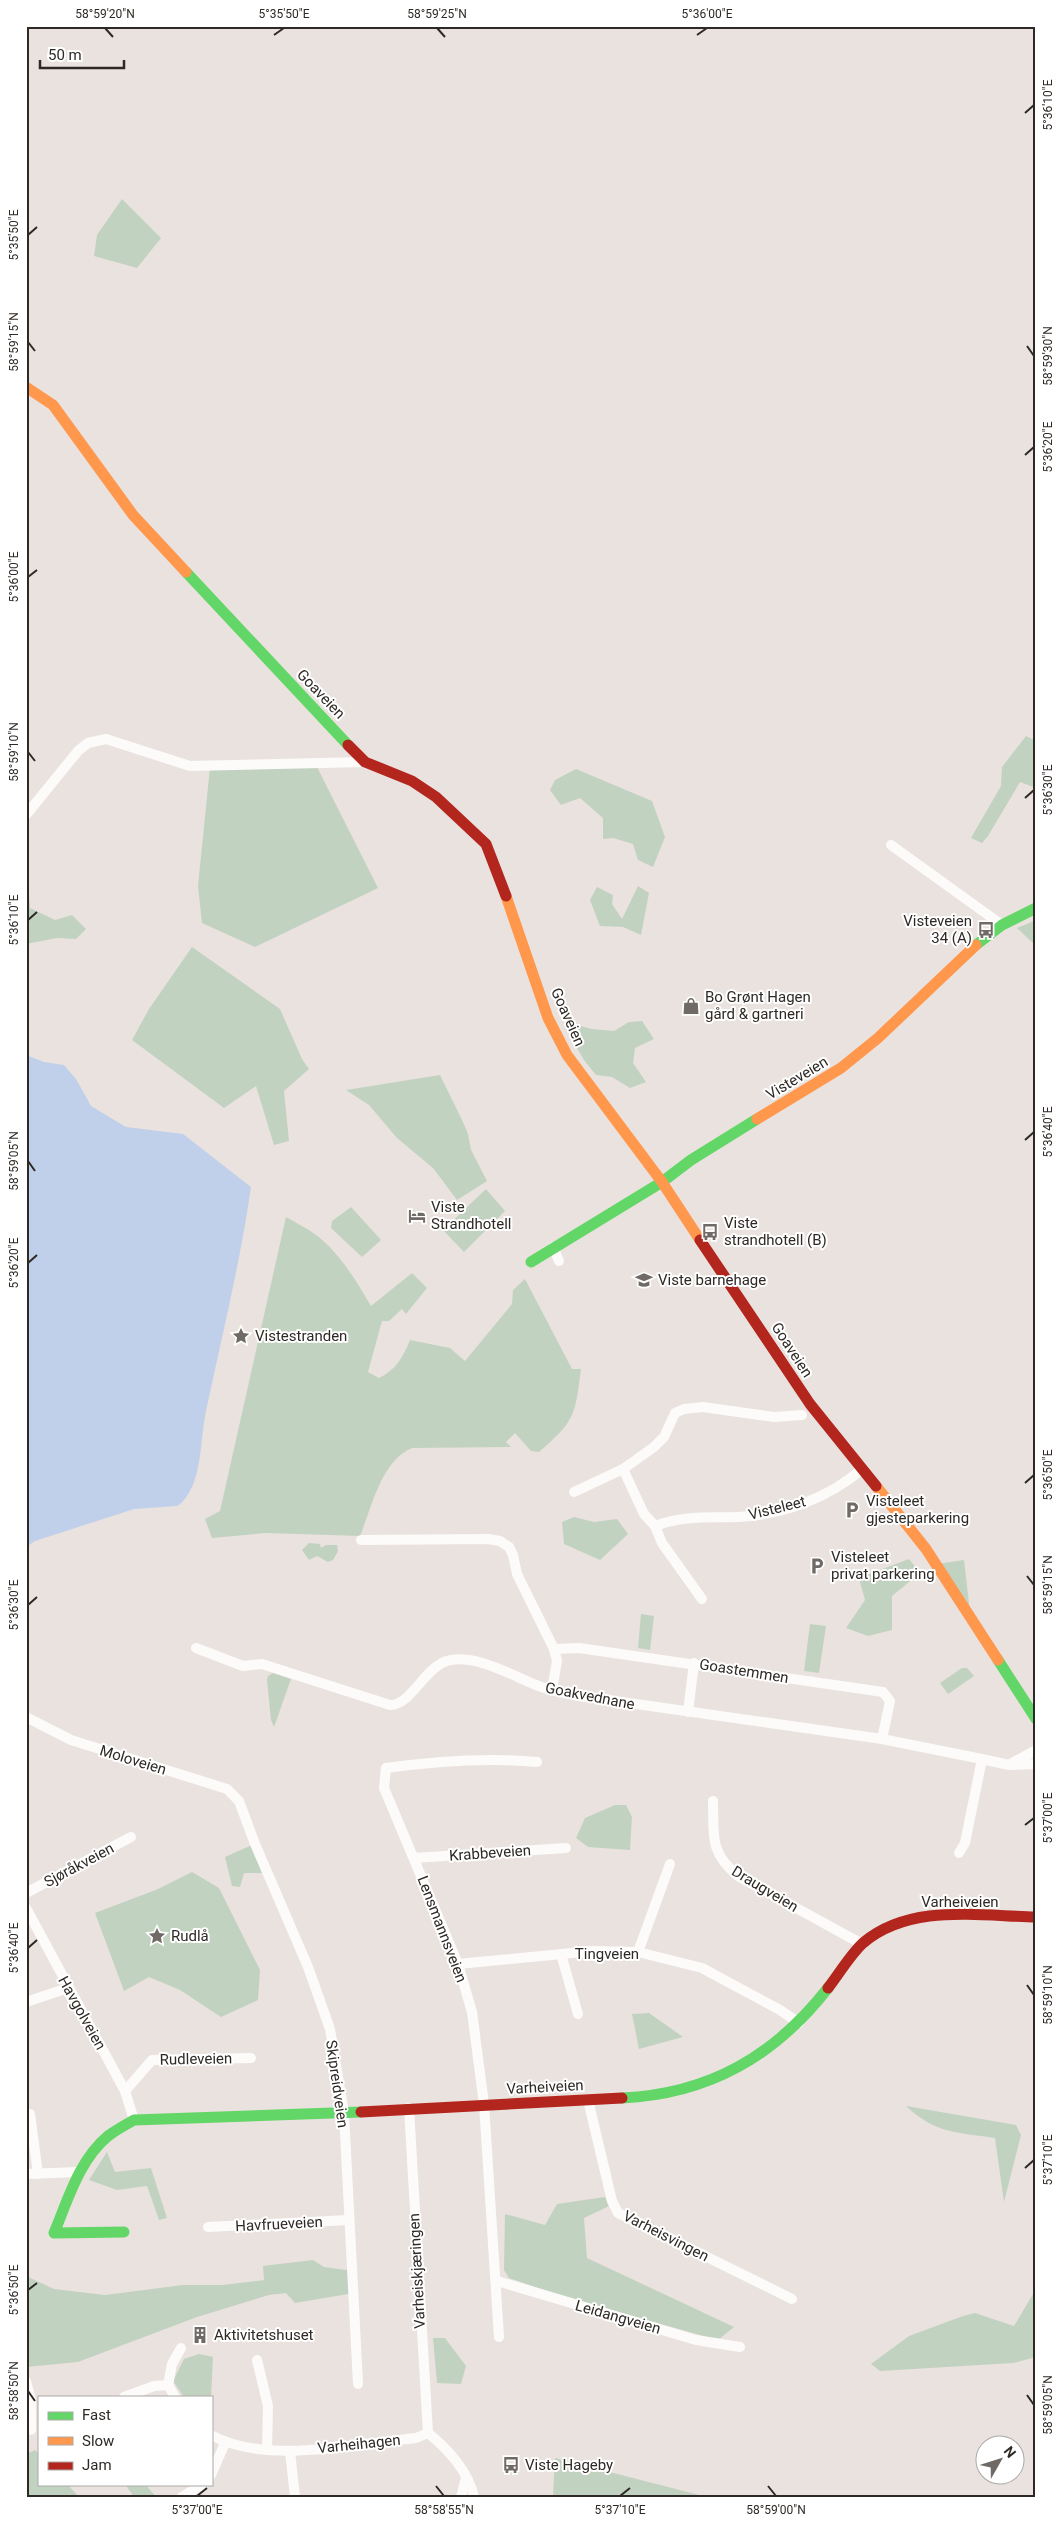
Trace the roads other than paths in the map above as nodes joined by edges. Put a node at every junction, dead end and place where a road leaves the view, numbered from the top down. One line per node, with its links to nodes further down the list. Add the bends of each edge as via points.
1 (26, 387): 2 (street, Goaveien, via 54,405 133,515)
2 (365, 762): 3 (street, via 190,766 106,739 88,743 78,751); 7 (street, Goaveien, via 412,781 436,797 486,844 556,1036)
3 (26, 815)
4 (892, 845): 6 (street)
5 (1036, 908): 6 (street, Visteveien)
6 (1002, 925): 7 (street, Visteveien, via 841,1068 691,1160)
7 (662, 1182): 8 (street, Visteveien); 13 (street, Goaveien, via 810,1404)
8 (553, 1247): 9 (street); 10 (street, Visteveien)
9 (559, 1261)
10 (531, 1262)
11 (802, 1415): 12 (street, via 774,1417 703,1407 684,1409 675,1413 664,1437 654,1447)
12 (623, 1469): 14 (street); 15 (street, via 644,1514)
13 (862, 1469): 15 (street, Visteleet, via 825,1495 771,1512 741,1517 675,1518); 24 (street, Goaveien, via 947,1579)
14 (574, 1492)
15 (655, 1526): 17 (street, via 662,1543)
16 (361, 1540): 19 (street, via 500,1541 514,1555 517,1574)
17 (702, 1599)
18 (196, 1648): 21 (street, Goakvednane, via 243,1666 262,1664 398,1705 427,1673 443,1662 461,1660 485,1664)
19 (554, 1650): 20 (street, Goastemmen, via 579,1648); 21 (street, via 557,1661)
20 (694, 1663): 22 (street); 25 (street, Goastemmen, via 883,1692 890,1701)
21 (552, 1690): 22 (street, Goakvednane)
22 (688, 1712): 25 (street, Goakvednane)
23 (26, 1717): 31 (street, Moloveien, via 70,1740 227,1789)
24 (1036, 1719)
25 (882, 1739): 27 (street, Goakvednane)
26 (1036, 1750): 30 (street)
27 (982, 1759): 30 (street, Goakvednane); 35 (street, via 965,1843)
28 (537, 1762): 36 (street, Lensmannsveien, via 470,1760 386,1768 384,1788)
29 (1036, 1764): 30 (street, Goakvednane)
30 (1009, 1765)
31 (239, 1801): 54 (street, Skipreidveien, via 308,1967 330,2029)
32 (712, 1802): 41 (street, Draugveien, via 718,1856 726,1866 738,1876)
33 (131, 1837): 38 (street, Sjøråkveien)
34 (566, 1848): 36 (street, Krabbeveien)
35 (959, 1853)
36 (414, 1858): 44 (street, Lensmannsveien)
37 (670, 1864): 42 (street)
38 (26, 1893)
39 (26, 1908): 45 (street, Havgolveien)
40 (1036, 1917): 41 (street, Varheiveien, via 915,1917 884,1928)
41 (862, 1944): 48 (street, Varheiveien)
42 (638, 1952): 43 (street, Tingveien); 48 (street, Tingveien, via 702,1968)
43 (561, 1954): 44 (street, Tingveien); 47 (street)
44 (458, 1964): 52 (street, Lensmannsveien, via 472,2012)
45 (68, 1988): 46 (street); 50 (street, Havgolveien)
46 (26, 2002)
47 (578, 2014)
48 (799, 2023): 51 (street, Varheiveien, via 766,2051 732,2072 694,2087 645,2097)
49 (251, 2058): 50 (street, Rudleveien, via 152,2060)
50 (125, 2091): 56 (street, Havgolveien)
51 (588, 2100): 52 (street, Varheiveien); 64 (street, Varheisvingen, via 612,2201 618,2213)
52 (484, 2104): 53 (street, Varheiveien); 63 (street, Lensmannsveien)
53 (409, 2108): 54 (street, Varheiveien); 76 (street, Varheiskjæringen)
54 (344, 2113): 56 (street, Varheiveien); 60 (street, Skipreidveien)
55 (30, 2114): 59 (street)
56 (134, 2120): 57 (street, Varheiveien, via 106,2137)
57 (78, 2172): 59 (street); 62 (street, Varheiveien, via 54,2233)
58 (26, 2174): 59 (street)
59 (38, 2174)
60 (349, 2220): 61 (street, Havfrueveien); 70 (street, Skipreidveien)
61 (208, 2227)
62 (124, 2232)
63 (497, 2281): 65 (street, Lensmannsveien); 66 (street, Leidangveien, via 696,2340)
64 (792, 2299)
65 (499, 2337)
66 (740, 2347)
67 (181, 2348): 71 (street, via 172,2364)
68 (257, 2360): 79 (street, via 268,2406)
69 (26, 2381): 74 (street)
70 (358, 2384)
71 (168, 2385): 72 (street, via 154,2386); 73 (street)
72 (127, 2396)
73 (174, 2396)
74 (35, 2400): 75 (street)
75 (31, 2430)
76 (428, 2433): 80 (street, Varheihagen, via 416,2438); 82 (street, via 459,2465)
77 (212, 2436): 78 (street, Varheihagen)
78 (225, 2442): 79 (street, Varheihagen, via 243,2448); 81 (street)
79 (267, 2450): 80 (street, Varheihagen)
80 (290, 2451): 85 (street)
81 (212, 2473)
82 (466, 2478): 86 (street); 87 (street)
83 (200, 2486): 84 (street)
84 (182, 2497)
85 (295, 2497)
86 (461, 2497)
87 (474, 2497)

